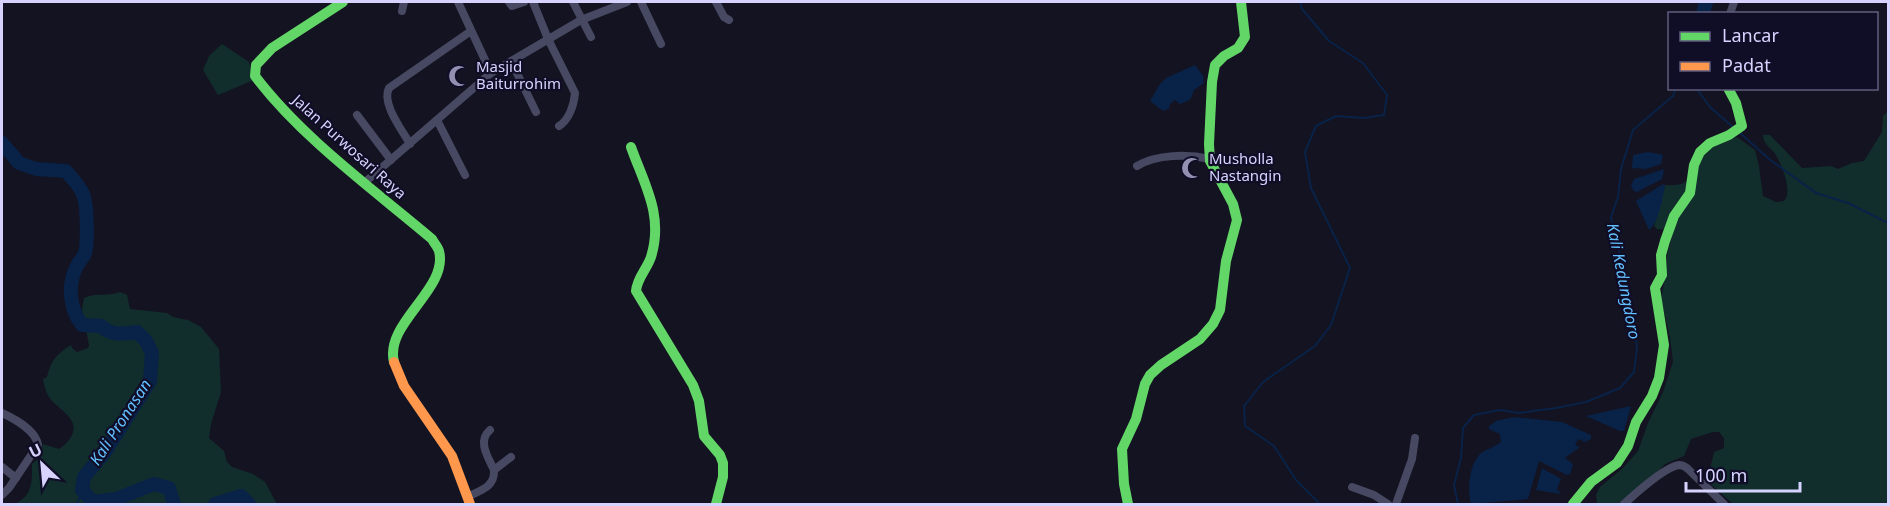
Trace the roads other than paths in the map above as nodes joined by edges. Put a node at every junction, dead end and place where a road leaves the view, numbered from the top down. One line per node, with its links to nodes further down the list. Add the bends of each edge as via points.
1 (344, 2): 32 (street, Jalan Purwosari Raya, via 272,48 255,71 268,93)
2 (404, 2): 12 (street)
3 (458, 2): 15 (street)
4 (509, 2): 5 (street, via 511,6)
5 (524, 2)
6 (533, 2): 17 (street)
7 (573, 2): 13 (street)
8 (627, 2): 13 (street)
9 (641, 2): 18 (street)
10 (716, 2): 14 (street)
11 (1241, 2): 28 (street, via 1244,43 1221,57 1213,70)
12 (402, 11)
13 (581, 20): 16 (street); 17 (street)
14 (729, 20)
15 (471, 31): 20 (street); 26 (street, via 389,88 388,105)
16 (591, 37)
17 (548, 39): 19 (street); 25 (street, via 575,93 569,114)
18 (661, 44)
19 (511, 61): 20 (street); 22 (street)
20 (491, 73): 24 (street)
21 (1729, 90): 47 (street, via 1742,126 1700,152 1690,193 1674,216 1661,255 1662,275 1654,288 1664,345 1659,378 1617,463 1591,482)
22 (536, 112)
23 (357, 115): 29 (street)
24 (437, 120): 26 (street); 31 (street)
25 (559, 126)
26 (410, 144): 29 (street)
27 (631, 147): 43 (street, via 646,181 653,213 651,257 636,291 693,385 702,432 723,461)
28 (1210, 159): 30 (street, via 1164,158); 44 (street, via 1237,220 1226,261 1220,310 1200,339 1161,365 1145,384 1136,419 1122,449)
29 (391, 160): 32 (street)
30 (1137, 166)
31 (465, 175)
32 (364, 183): 42 (street, Jalan Purwosari Raya, via 439,249 434,278 391,351 397,372 449,450)
33 (2, 413): 39 (street, via 33,433 38,443)
34 (490, 430): 38 (street, via 483,442)
35 (1415, 438): 46 (street)
36 (511, 457): 38 (street)
37 (2, 467): 39 (street)
38 (494, 470): 42 (street, via 492,483)
39 (16, 478): 41 (street)
40 (1352, 487): 45 (street)
41 (2, 495)
42 (469, 501)
43 (716, 504)
44 (1128, 504)
45 (1388, 504)
46 (1396, 504)
47 (1573, 504)
48 (1624, 504): 49 (street, via 1665,471 1683,465)
49 (1724, 504)

